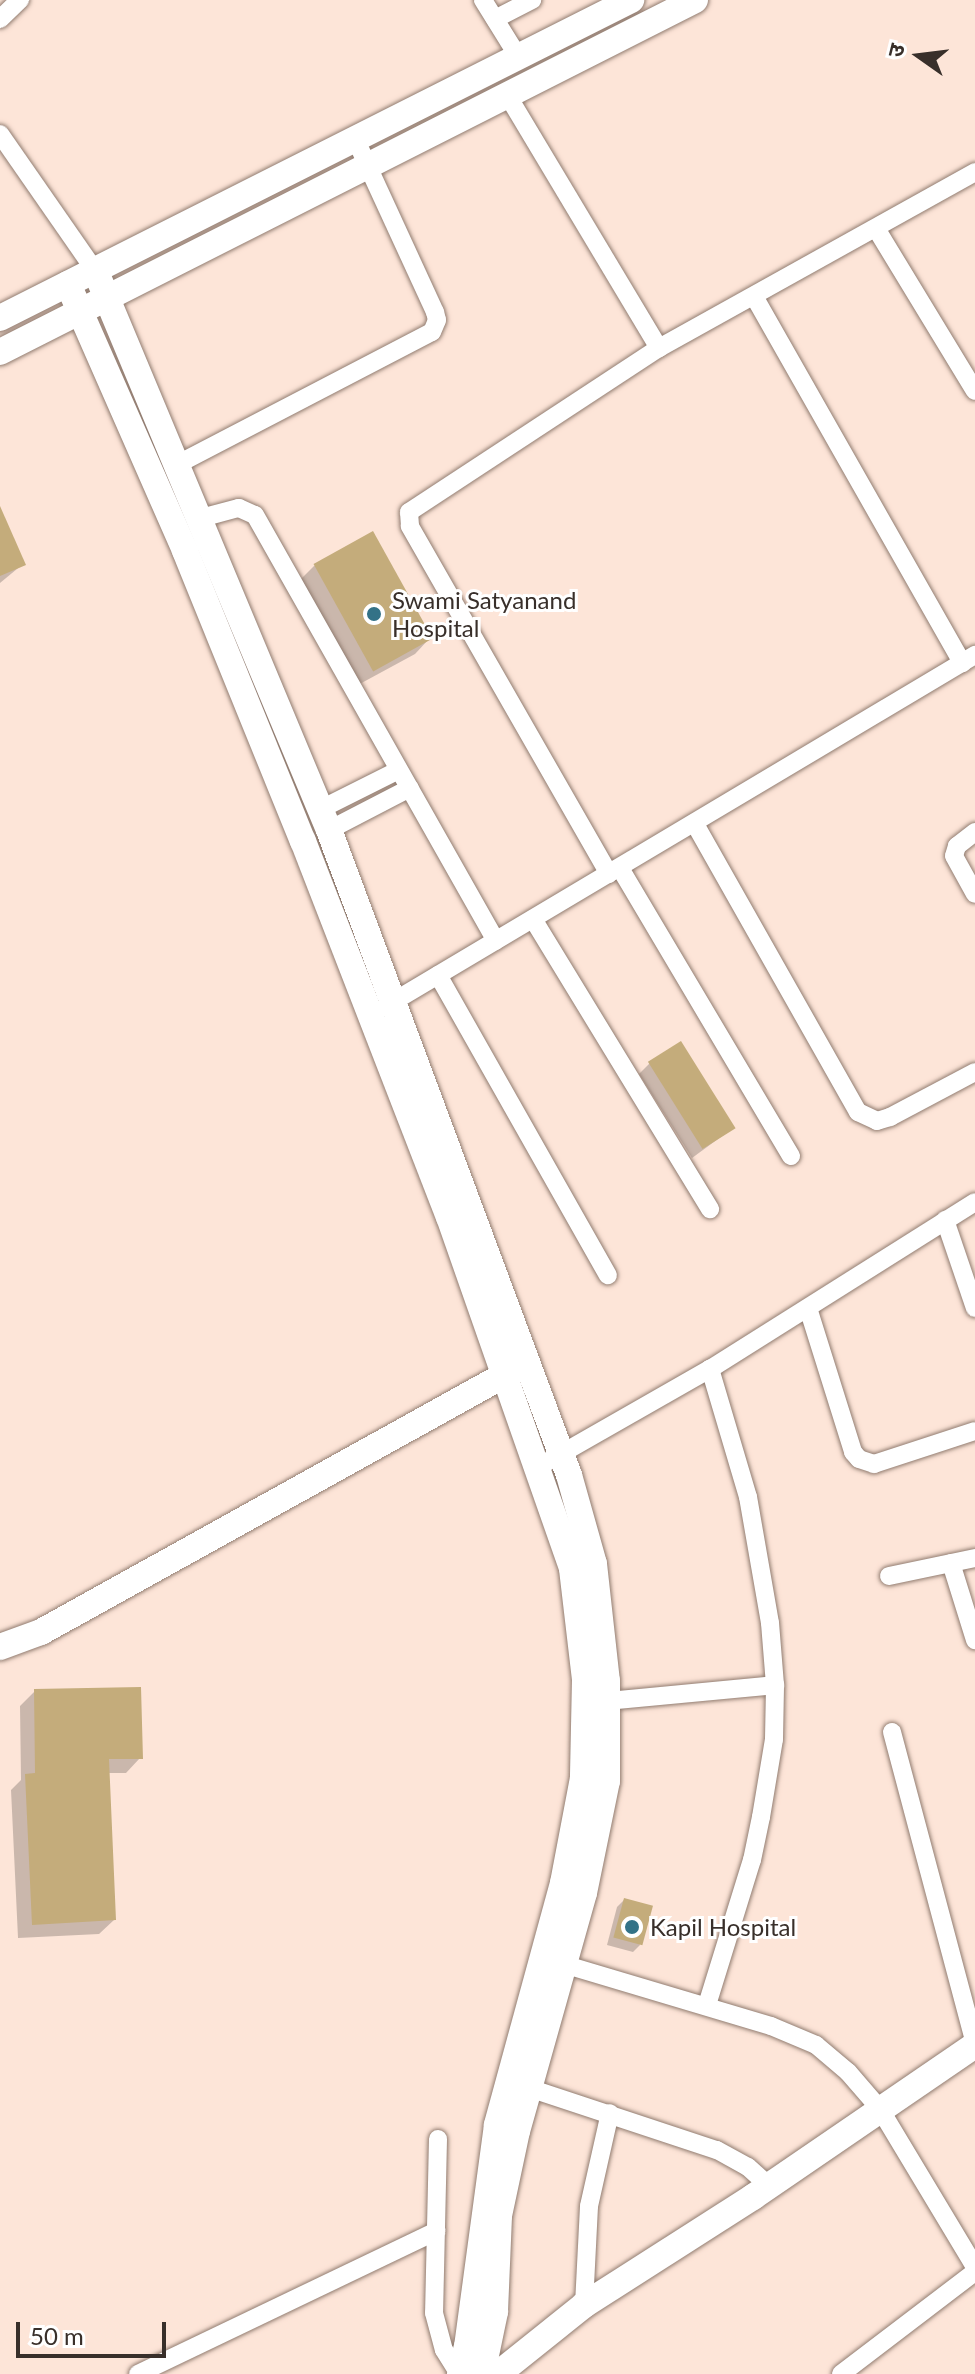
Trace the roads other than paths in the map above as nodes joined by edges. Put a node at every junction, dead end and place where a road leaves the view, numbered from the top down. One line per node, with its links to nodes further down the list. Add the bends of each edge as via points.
1 (20, 0): 6 (street)
2 (483, 0): 7 (street)
3 (532, 0): 7 (street)
4 (631, 0): 8 (street)
5 (695, 0): 9 (street)
6 (0, 19)
7 (495, 19): 8 (street)
8 (519, 58): 11 (street)
9 (508, 96): 12 (street); 21 (street)
10 (0, 134): 15 (street)
11 (356, 140): 12 (street); 15 (street)
12 (369, 167): 17 (street); 24 (street, via 435,312 432,332)
13 (975, 172): 14 (street)
14 (877, 230): 18 (street); 23 (street)
15 (96, 272): 16 (street); 17 (street)
16 (68, 284): 19 (street); 20 (street)
17 (108, 298): 19 (street); 24 (street)
18 (755, 298): 21 (street); 27 (street)
19 (80, 312): 22 (street); 26 (street)
20 (0, 318)
21 (659, 348): 33 (street, via 414,506 408,521)
22 (0, 352)
23 (975, 391)
24 (178, 464): 25 (street)
25 (201, 518): 26 (street); 28 (street, via 239,508 255,515)
26 (225, 615): 30 (street); 39 (street)
27 (968, 659): 31 (street)
28 (399, 770): 29 (street); 30 (street)
29 (410, 788): 30 (street); 36 (street)
30 (325, 820): 38 (street)
31 (695, 824): 33 (street); 40 (street, via 858,1112 877,1121 890,1117)
32 (975, 832): 34 (street, via 957,846 954,856)
33 (615, 871): 35 (street); 41 (street)
34 (975, 894)
35 (533, 919): 36 (street); 43 (street)
36 (496, 941): 37 (street)
37 (438, 975): 38 (street); 45 (street)
38 (394, 1001): 39 (street); 48 (street)
39 (370, 1015): 48 (street)
40 (975, 1072)
41 (791, 1156)
42 (975, 1202): 44 (street)
43 (710, 1209)
44 (945, 1220): 46 (street); 47 (street)
45 (608, 1275)
46 (808, 1308): 49 (street); 50 (street, via 859,1459 874,1464)
47 (975, 1308)
48 (516, 1369): 51 (street); 52 (street); 57 (street, via 41,1632)
49 (710, 1369): 51 (street); 58 (street, via 748,1497)
50 (975, 1431)
51 (561, 1453): 52 (street); 59 (street, via 594,1564)
52 (538, 1467): 61 (street, via 572,1569 585,1679 583,1778)
53 (975, 1558): 54 (street)
54 (951, 1563): 55 (street); 56 (street)
55 (889, 1576)
56 (975, 1640)
57 (0, 1647)
58 (775, 1685): 59 (street); 62 (street, via 774,1739 752,1860)
59 (607, 1701): 61 (street, via 607,1781 584,1893)
60 (892, 1732): 63 (street)
61 (554, 1960): 62 (street); 64 (street); 73 (street, via 497,2125)
62 (707, 2005): 65 (street, via 816,2045)
63 (975, 2045): 65 (street)
64 (529, 2088): 66 (street); 74 (street, via 499,2216 495,2312)
65 (880, 2109): 68 (street); 70 (street)
66 (610, 2113): 68 (street, via 732,2157); 71 (street, via 589,2206)
67 (438, 2139): 69 (street)
68 (769, 2186): 71 (street)
69 (436, 2231): 72 (street); 73 (street, via 436,2323 444,2350)
70 (975, 2269): 76 (street)
71 (584, 2305): 75 (street)
72 (138, 2374)
73 (460, 2374)
74 (482, 2374)
75 (498, 2374)
76 (841, 2374)

